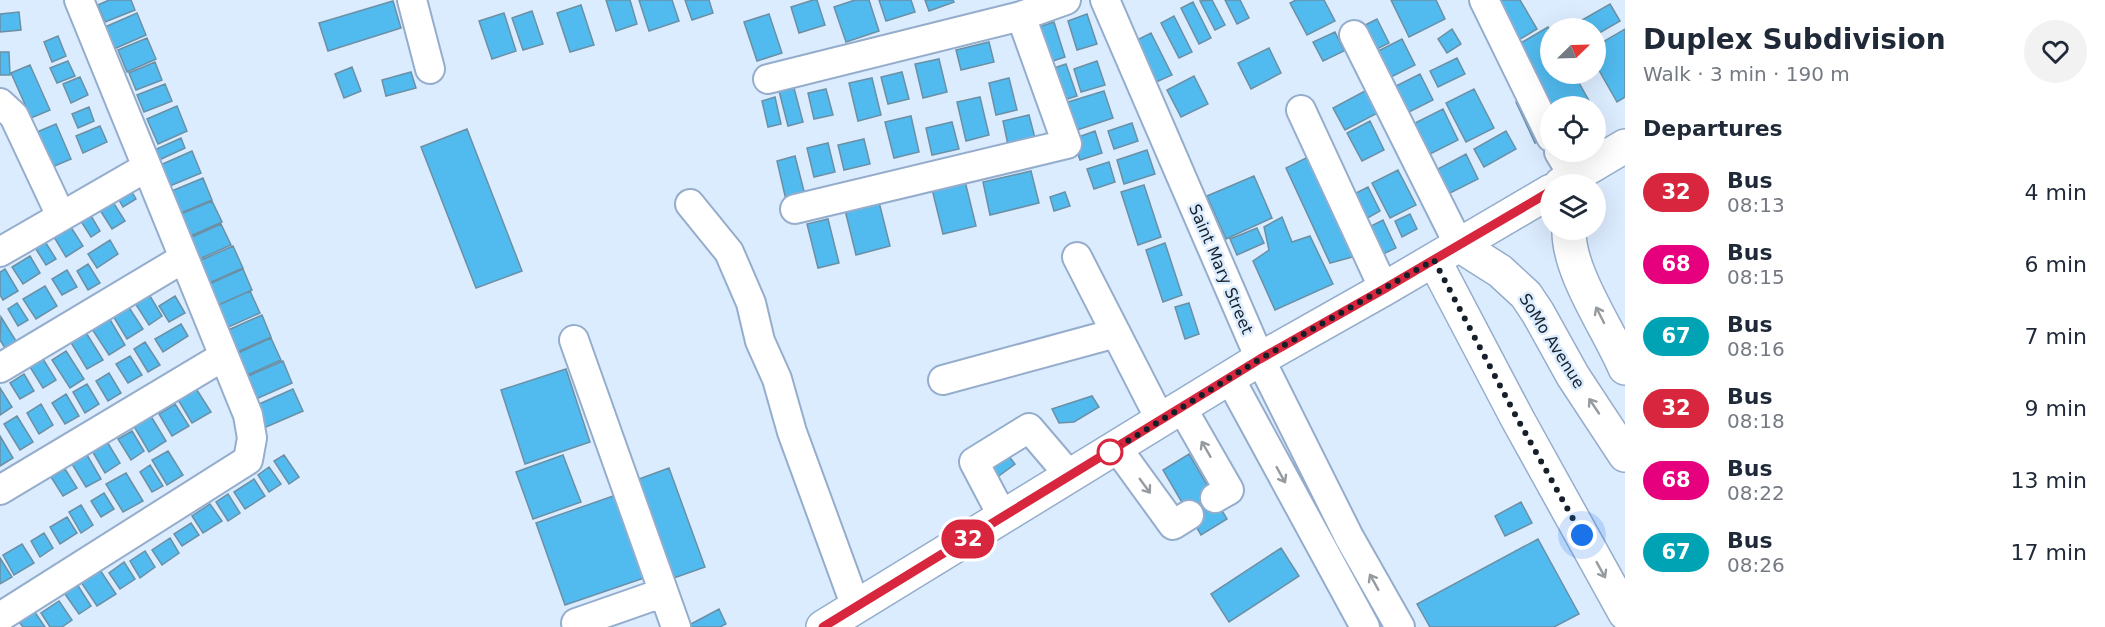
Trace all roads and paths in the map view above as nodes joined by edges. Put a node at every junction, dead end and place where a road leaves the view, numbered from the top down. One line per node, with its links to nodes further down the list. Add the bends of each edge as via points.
1 (79, 0): 14 (street)
2 (1066, 0): 6 (street)
3 (1484, 0): 12 (street)
4 (420, 1): 8 (street)
5 (1114, 3): 29 (street, Saint Mary Street)
6 (1021, 16): 9 (street); 18 (street, via 1067,144)
7 (1354, 35): 22 (street)
8 (430, 69)
9 (768, 79)
10 (0, 103): 19 (street, via 14,116)
11 (1300, 111): 25 (street)
12 (1540, 115)
13 (1625, 146): 15 (main road)
14 (147, 167): 19 (street); 24 (street)
15 (1574, 174)
16 (1540, 195): 22 (main road)
17 (690, 204): 43 (street, via 729,252 751,303 760,341 777,379 792,432)
18 (795, 209)
19 (61, 216): 21 (street)
20 (1569, 240): 31 (main road, one-way to 20, via 1578,274)
21 (0, 252)
22 (1447, 253): 25 (main road); 36 (main road, SoMo Avenue, one-way to 22, via 1526,295 1500,271); 44 (main road, one-way to 44, via 1517,418)
23 (1077, 257): 26 (street)
24 (184, 258): 28 (street); 30 (street)
25 (1384, 289): 29 (main road)
26 (1116, 333): 33 (street); 34 (street)
27 (574, 340): 42 (street)
28 (224, 356): 38 (street); 45 (street, via 248,415 252,438 248,460)
29 (1260, 359): 32 (main road); 50 (street, Saint Mary Street, one-way to 29, via 1349,537)
30 (0, 368)
31 (1625, 368)
32 (1229, 378): 34 (main road); 47 (street, one-way to 47)
33 (943, 380)
34 (1171, 414): 35 (main road); 39 (street, one-way to 34, via 1229,490)
35 (1117, 448): 37 (main road); 40 (street, one-way to 40, via 1173,525)
36 (1625, 455)
37 (1070, 476): 41 (main road); 41 (street, via 1029,428 974,462)
38 (0, 490)
39 (1215, 498)
40 (1189, 515)
41 (1003, 517): 43 (main road)
42 (662, 593): 46 (street); 48 (street)
43 (856, 607): 49 (main road)
44 (1625, 613)
45 (0, 617)
46 (576, 623)
47 (1363, 626)
48 (676, 627)
49 (823, 627)
50 (1400, 627)

